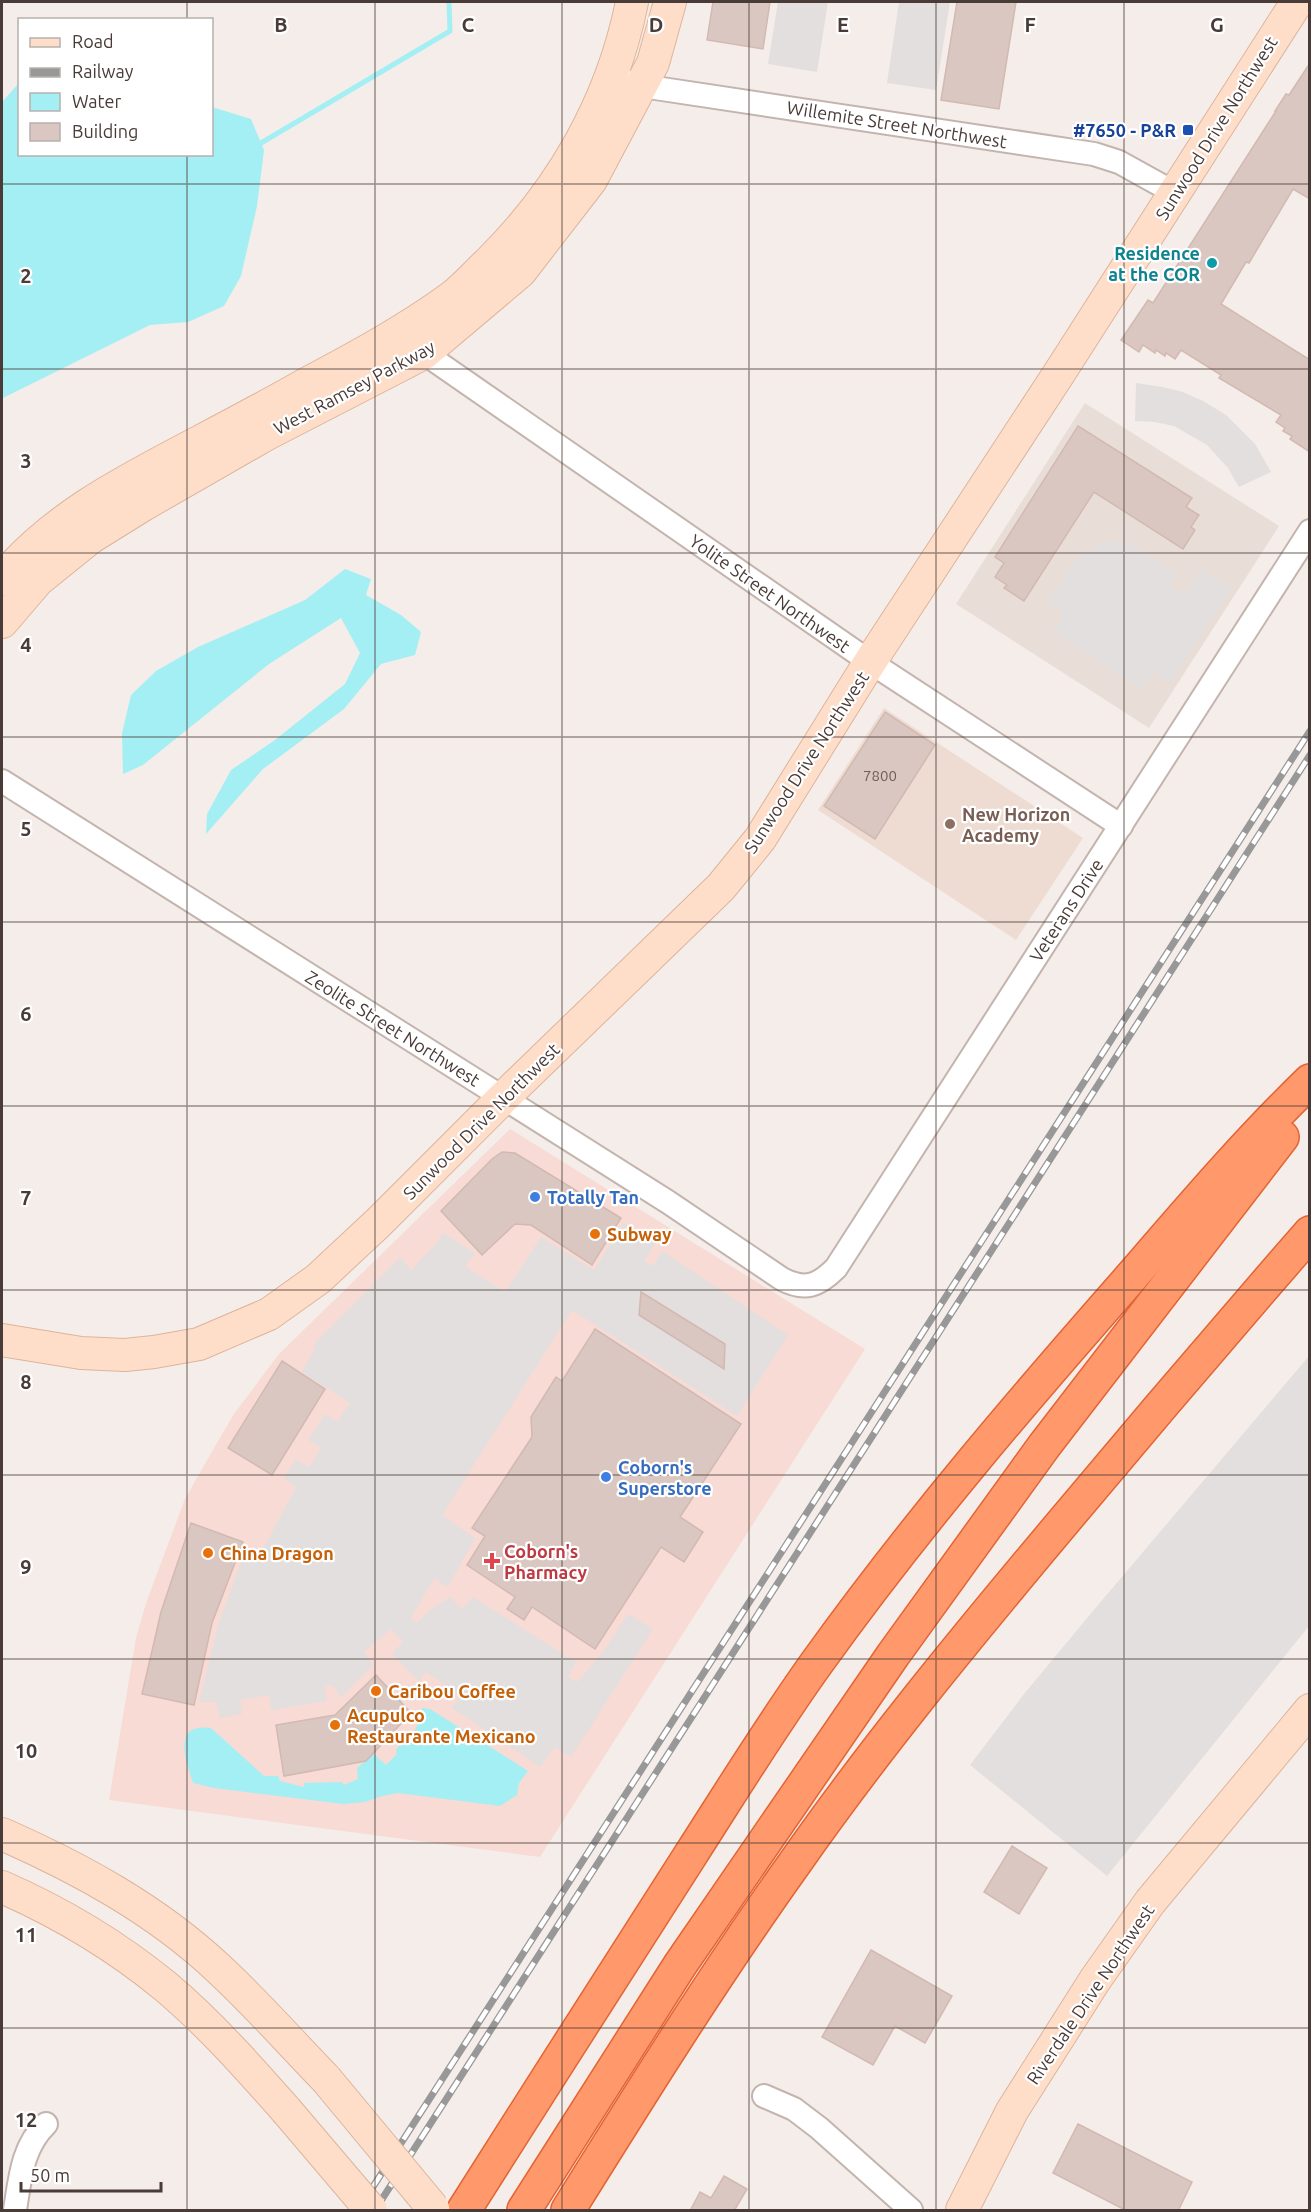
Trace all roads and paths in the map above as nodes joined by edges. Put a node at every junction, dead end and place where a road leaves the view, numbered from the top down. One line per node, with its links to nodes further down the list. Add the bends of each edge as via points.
1 (632, 2): 4 (street, West Ramsey Parkway)
2 (670, 2): 5 (street, West Ramsey Parkway)
3 (1297, 2): 6 (street, Sunwood Drive Northwest)
4 (611, 77): 5 (street, Willemite Street Northwest); 7 (street, West Ramsey Parkway, via 585,137 553,188 517,234 453,296)
5 (642, 86): 6 (street, Willemite Street Northwest, via 1094,154 1119,162); 8 (street, West Ramsey Parkway, via 591,180 520,272)
6 (1175, 194): 12 (street, Sunwood Drive Northwest)
7 (411, 324): 8 (street); 10 (street, West Ramsey Parkway, via 370,350 121,483 58,525 21,556)
8 (424, 353): 11 (street, West Ramsey Parkway, via 265,435 98,533 38,580); 12 (street, Yolite Street Northwest)
9 (1310, 531): 14 (street, Veterans Drive)
10 (2, 579)
11 (2, 622)
12 (870, 662): 14 (street, Yolite Street Northwest); 16 (street, Sunwood Drive Northwest, via 760,838 722,887)
13 (2, 781): 16 (street, Zeolite Street Northwest)
14 (1121, 826): 19 (street, Veterans Drive, via 836,1268)
15 (1310, 1081): 27 (highway, via 1233,1161 1070,1347 873,1586 815,1665)
16 (502, 1098): 19 (street, Zeolite Street Northwest, via 782,1279 801,1286); 20 (street, Sunwood Drive Northwest, via 318,1279 269,1314 235,1331 200,1344 124,1354 81,1353)
17 (1310, 1101): 30 (highway, via 1044,1446 887,1664 680,1965)
18 (1310, 1233): 21 (highway)
19 (816, 1284)
20 (2, 1340)
21 (1038, 1552): 31 (highway, via 951,1657 795,1862 702,1996); 32 (highway, via 782,1909)
22 (1310, 1710): 34 (street, Riverdale Drive Northwest, via 1150,1902 1102,1970 1012,2111)
23 (2, 1834): 27 (street, bridge, via 117,1892 218,1967)
24 (2, 1887): 29 (street, bridge, via 114,1949 165,1987 235,2055)
25 (764, 2096): 33 (street, via 794,2109 819,2128)
26 (46, 2124): 28 (street, via 27,2151)
27 (444, 2210)
28 (15, 2211)
29 (371, 2211)
30 (524, 2211)
31 (568, 2211)
32 (587, 2211)
33 (911, 2211)
34 (962, 2211)

